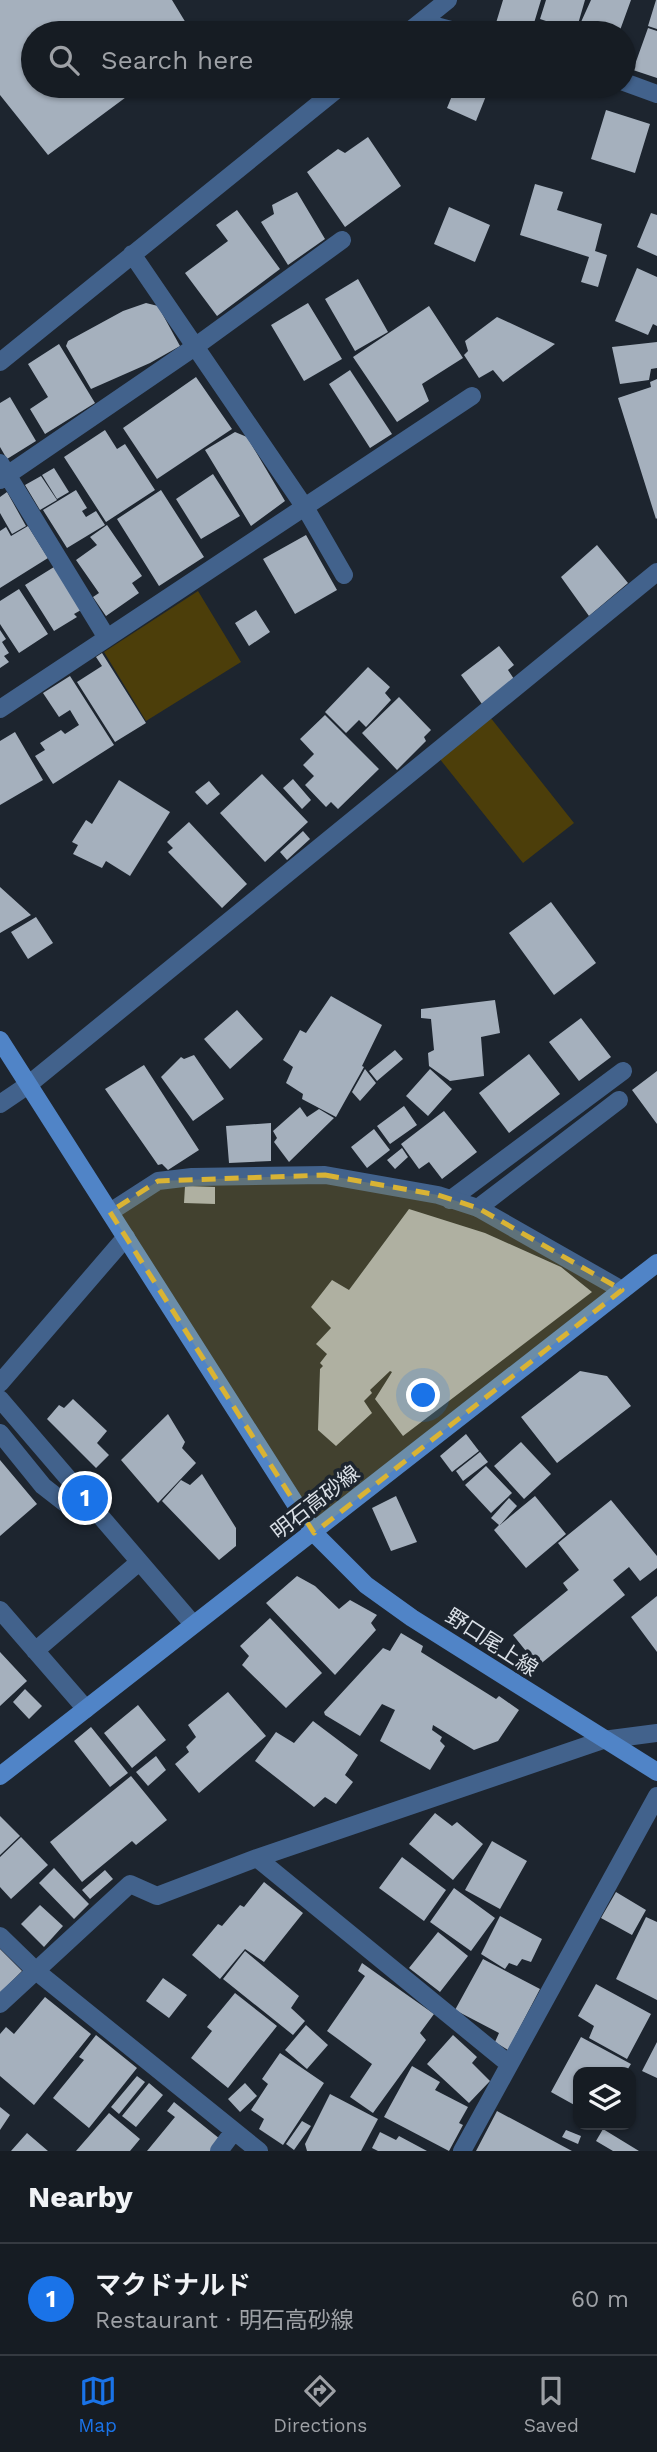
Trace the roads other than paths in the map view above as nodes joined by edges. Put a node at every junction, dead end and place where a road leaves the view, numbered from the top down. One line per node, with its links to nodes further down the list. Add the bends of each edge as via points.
1 (448, 0): 2 (street)
2 (422, 21)
3 (636, 86): 4 (street)
4 (657, 94)
5 (326, 98): 7 (street)
6 (342, 240): 8 (street)
7 (132, 254): 8 (street); 9 (street)
8 (196, 346): 11 (street); 12 (street)
9 (0, 362)
10 (472, 396): 12 (street)
11 (3, 472): 15 (street)
12 (306, 509): 14 (street); 15 (street)
13 (657, 572): 19 (street)
14 (344, 575)
15 (107, 638): 16 (street)
16 (0, 709)
17 (0, 1040): 19 (main road, 野口尾上線)
18 (624, 1072): 22 (street)
19 (28, 1085): 21 (street); 24 (main road, 野口尾上線)
20 (619, 1100): 23 (street)
21 (0, 1104)
22 (450, 1200): 23 (street); 24 (street, via 326,1175 192,1178 158,1181)
23 (478, 1208): 27 (street)
24 (110, 1212): 25 (main road, 野口尾上線)
25 (126, 1237): 28 (street); 32 (main road, 野口尾上線)
26 (657, 1263): 27 (main road, 明石高砂線)
27 (622, 1290): 32 (main road, 明石高砂線)
28 (0, 1383)
29 (0, 1399): 31 (street)
30 (0, 1433): 31 (street, via 43,1486 70,1507)
31 (91, 1507): 33 (street)
32 (314, 1533): 35 (main road, 明石高砂線); 39 (main road, 野口尾上線, via 366,1586)
33 (138, 1563): 35 (street); 36 (street)
34 (0, 1611): 36 (street)
35 (193, 1624): 37 (main road, 明石高砂線)
36 (35, 1651): 37 (street)
37 (86, 1709): 41 (main road, 明石高砂線)
38 (657, 1733): 39 (street)
39 (603, 1740): 40 (main road, 野口尾上線); 43 (street)
40 (657, 1772)
41 (0, 1776)
42 (657, 1796): 47 (street)
43 (257, 1858): 45 (street, via 157,1896 131,1884); 47 (street)
44 (0, 1936): 45 (street)
45 (36, 1971): 46 (street); 48 (street)
46 (0, 2004)
47 (509, 2064): 51 (street)
48 (234, 2131): 49 (street); 50 (street)
49 (219, 2151)
50 (259, 2151)
51 (462, 2151)

